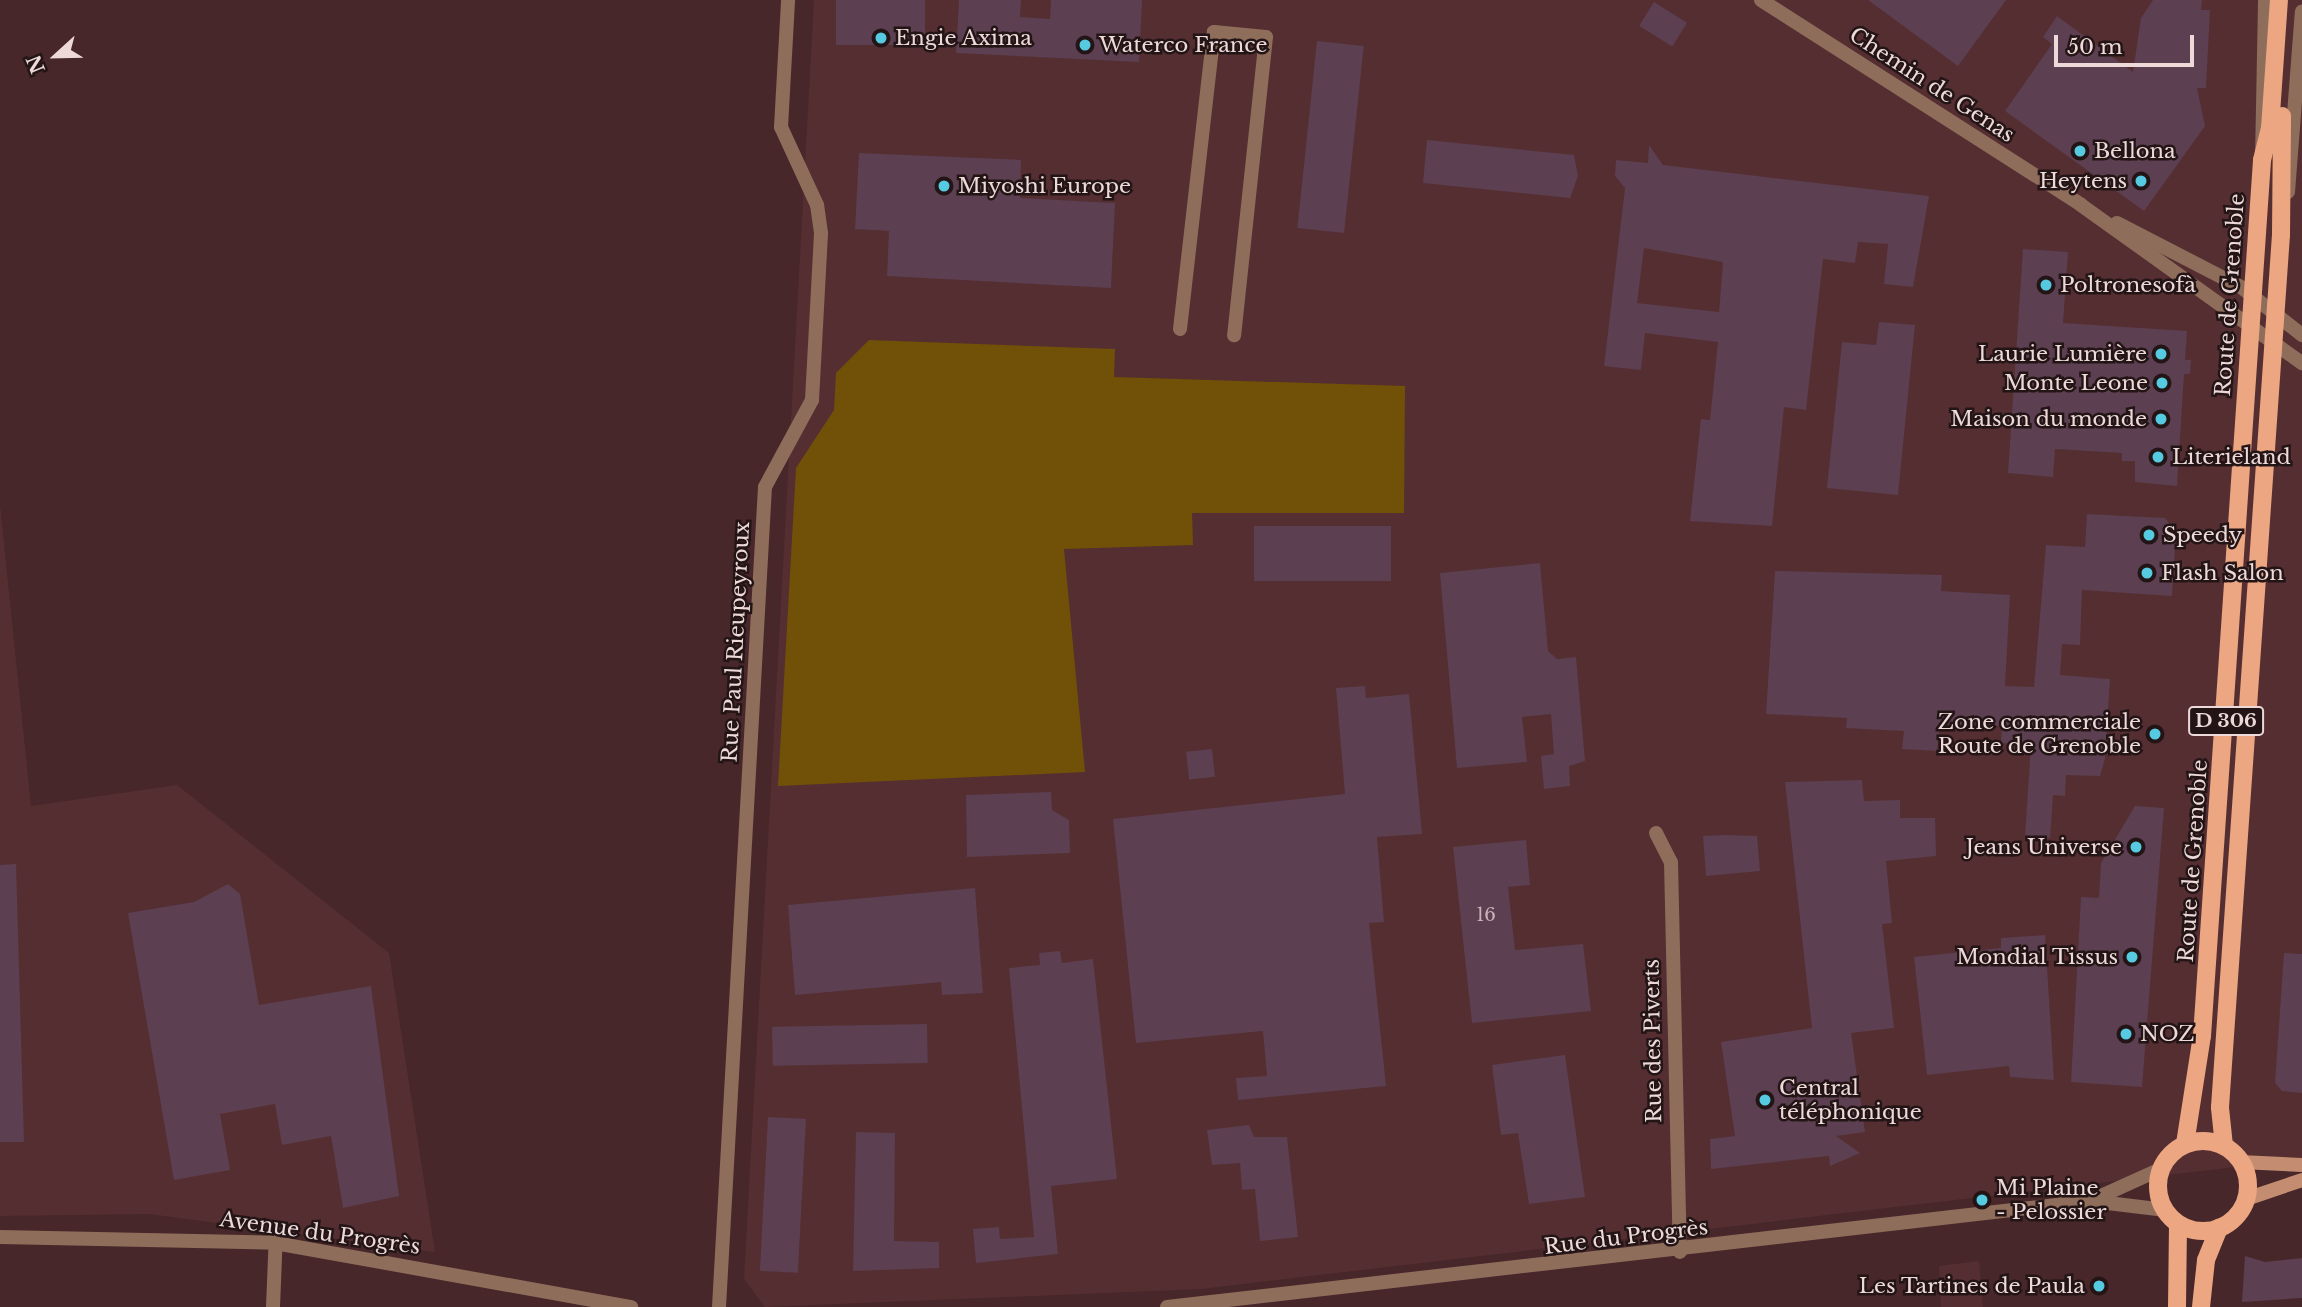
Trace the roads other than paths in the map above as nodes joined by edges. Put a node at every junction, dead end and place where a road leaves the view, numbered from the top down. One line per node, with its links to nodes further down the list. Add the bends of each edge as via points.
1 (788, 0): 35 (street, Rue Paul Rieupeyroux, via 781,127 817,205 821,233 812,400 765,487)
2 (1760, 0): 8 (street, Chemin de Genas)
3 (2265, 0): 7 (street, Route de Grenoble, via 2257,139)
4 (2279, 0): 7 (main road, Route de Grenoble / D 306, via 2270,128)
5 (2290, 0): 9 (main road, Route de Grenoble / D 306, via 2279,157)
6 (2302, 12): 9 (street, Route de Grenoble)
7 (2262, 160): 10 (main road, Route de Grenoble / D 306)
8 (2081, 205): 10 (street, Chemin de Genas); 13 (street, Chemin de Genas)
9 (2281, 235): 11 (main road, Route de Grenoble / D 306)
10 (2253, 297): 11 (street, Chemin de Genas); 13 (main road, Route de Grenoble / D 306)
11 (2275, 314): 15 (street, Chemin de Genas); 16 (main road, Route de Grenoble / D 306)
12 (1180, 328): 14 (street, via 1214,32 1266,37)
13 (2251, 329): 16 (street, Chemin de Genas); 19 (main road, Route de Grenoble / D 306, via 2202,1036)
14 (1234, 335)
15 (2302, 335)
16 (2273, 344): 17 (street, Chemin de Genas); 20 (main road, Route de Grenoble / D 306, via 2220,1107)
17 (2302, 363)
18 (1656, 833): 32 (street, Rue des Piverts, via 1671,862)
19 (2185, 1144): 20 (main road); 23 (main road)
20 (2224, 1146): 21 (main road)
21 (2241, 1162): 22 (main road); 25 (main road)
22 (2302, 1165)
23 (2161, 1169): 26 (street, Rue du Progrès); 27 (main road)
24 (2302, 1180): 25 (main road)
25 (2246, 1199): 29 (main road)
26 (2090, 1201): 27 (street, Rue du Progrès); 32 (street, Rue du Progrès)
27 (2165, 1210): 28 (main road)
28 (2178, 1224): 29 (main road); 37 (main road)
29 (2219, 1228): 38 (main road, via 2206,1260)
30 (0, 1237): 31 (street, Avenue du Progrès)
31 (275, 1238): 33 (street); 34 (street, Avenue du Progrès)
32 (1680, 1252): 36 (street, Rue du Progrès)
33 (273, 1307)
34 (631, 1307)
35 (719, 1307)
36 (1167, 1307)
37 (2178, 1307)
38 (2201, 1307)

